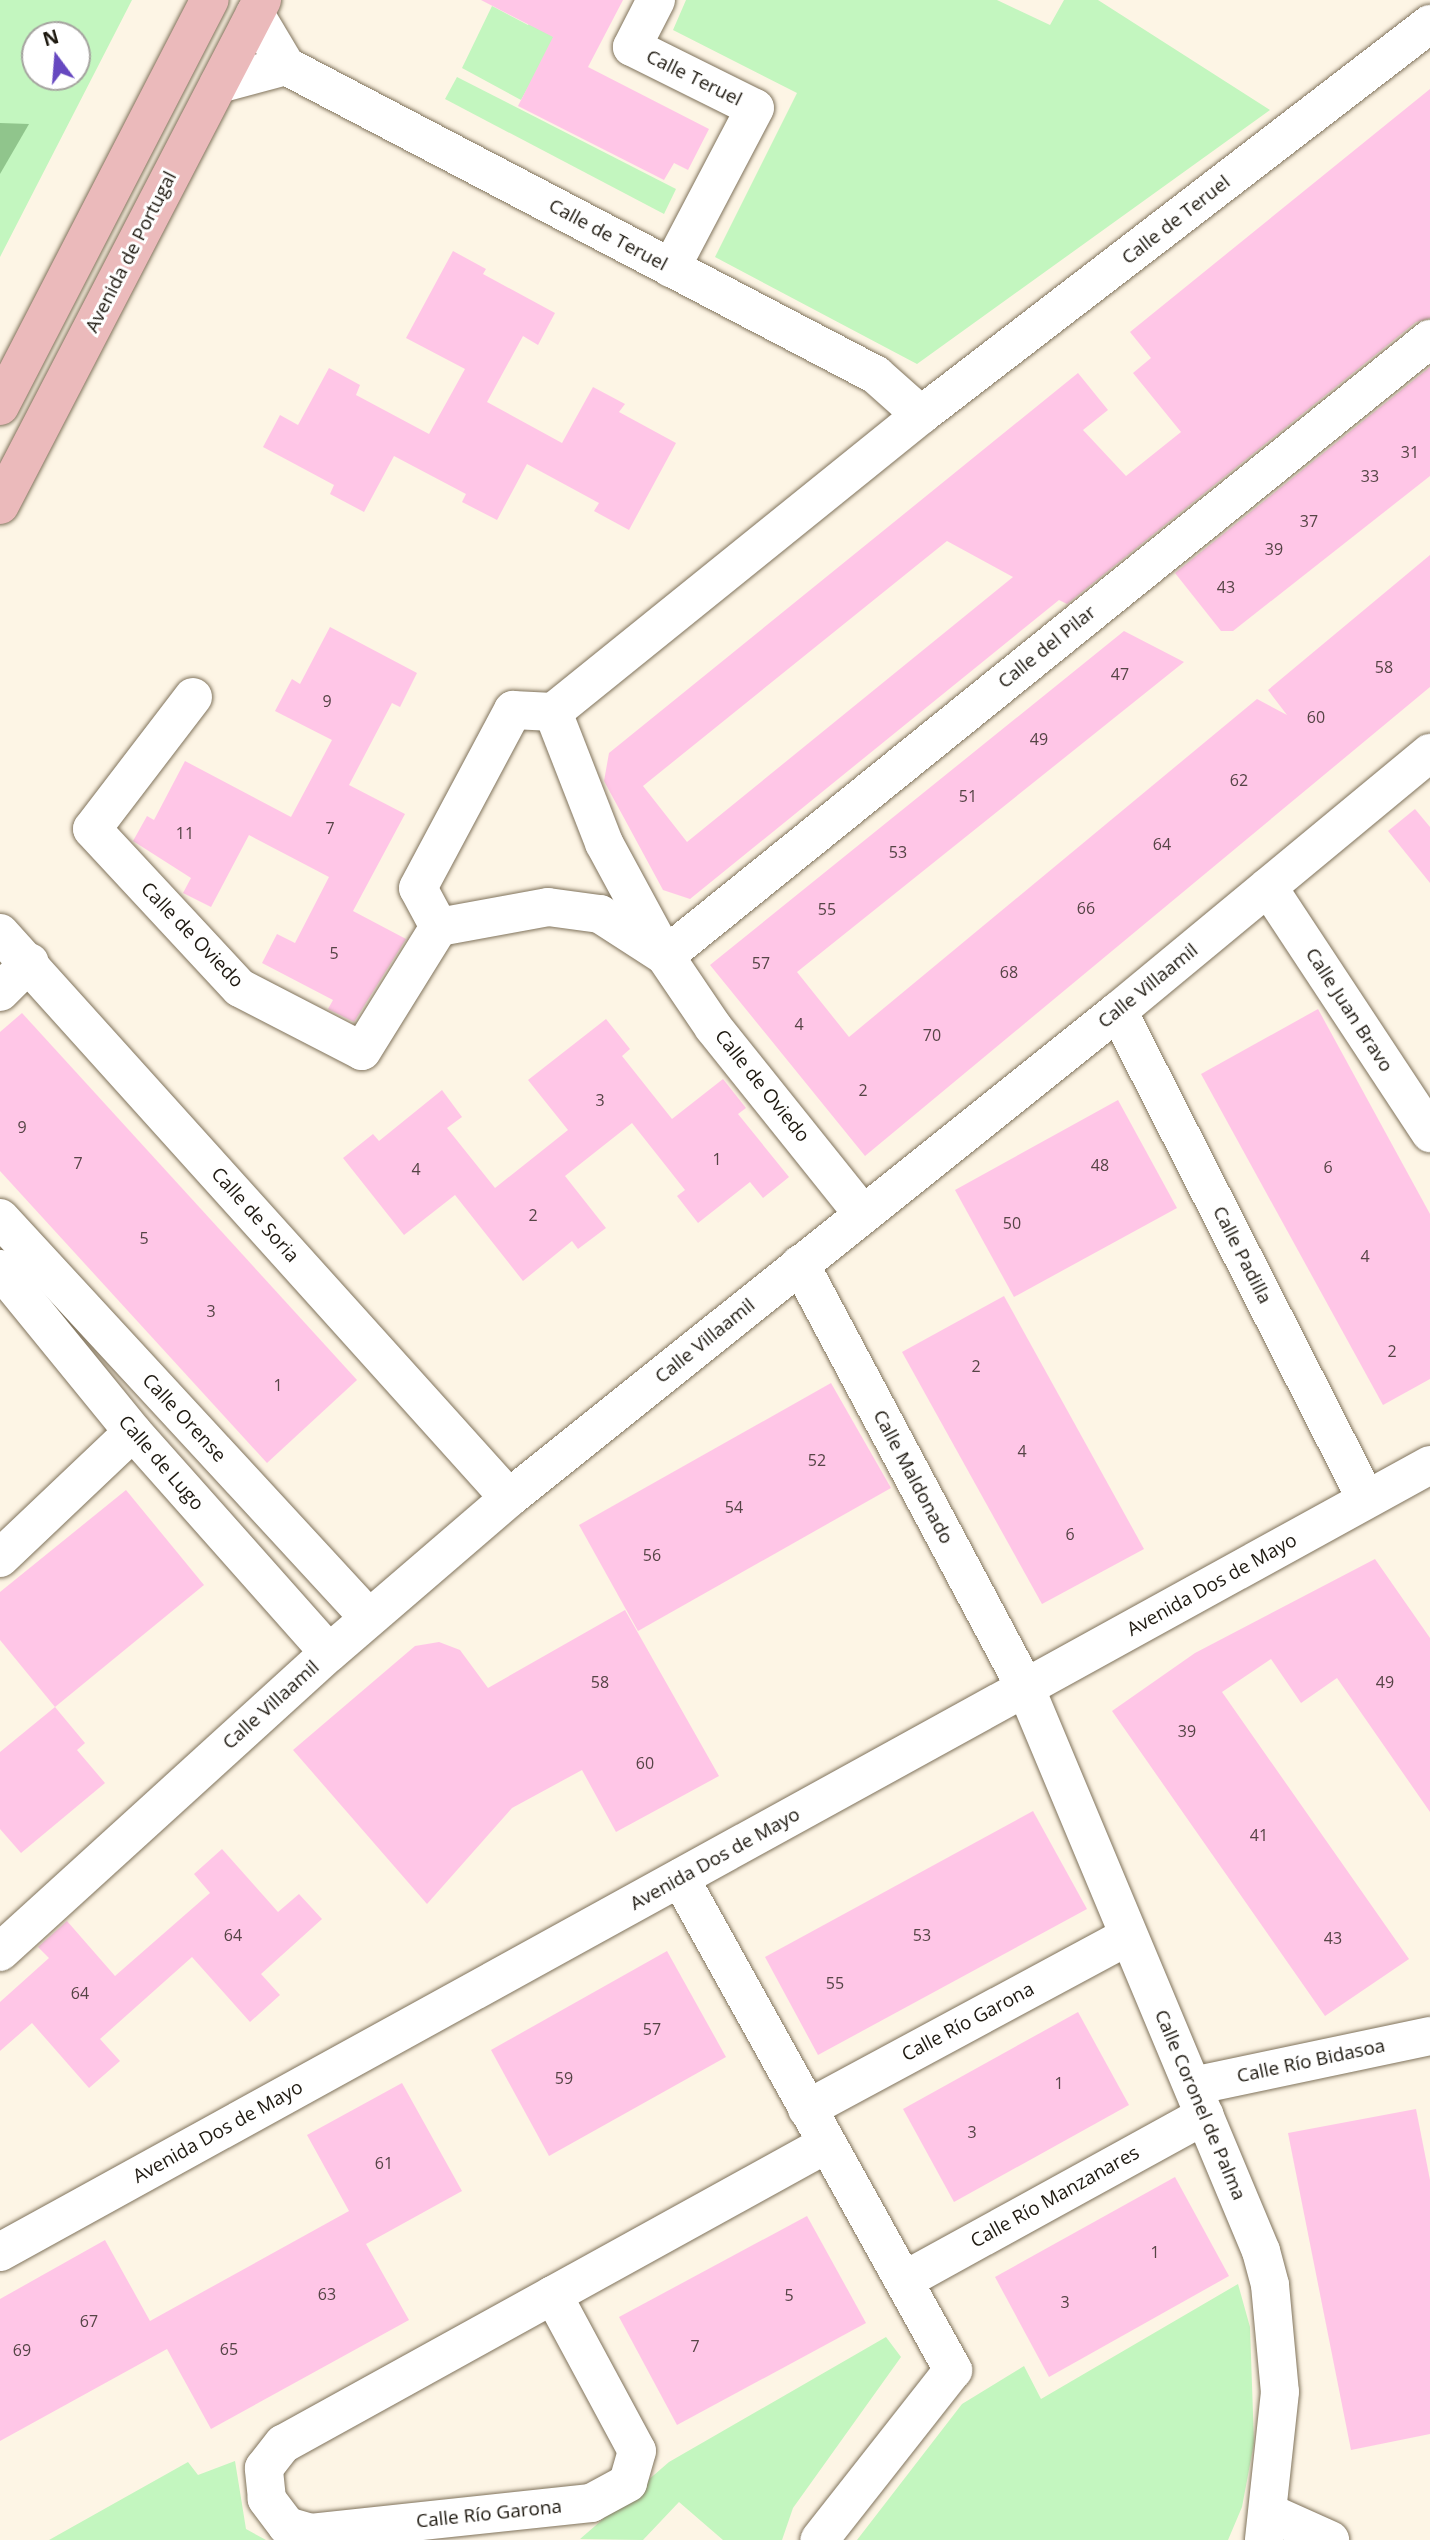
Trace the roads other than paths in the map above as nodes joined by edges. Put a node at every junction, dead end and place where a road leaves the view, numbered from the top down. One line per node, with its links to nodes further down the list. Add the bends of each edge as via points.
1 (210, 0): 9 (main road)
2 (656, 0): 7 (street, Calle Teruel, via 632,47 755,107)
3 (259, 7): 5 (street); 6 (main road, Avenida de Portugal)
4 (1430, 24): 10 (street, Calle de Teruel)
5 (286, 66): 6 (street); 7 (street, Calle de Teruel)
6 (219, 84): 11 (main road, Avenida de Portugal)
7 (671, 268): 10 (street, Calle de Teruel, via 876,375)
8 (1430, 339): 18 (street, Calle del Pilar)
9 (0, 406)
10 (921, 415): 13 (street, Calle de Teruel)
11 (0, 505)
12 (193, 697): 16 (street, Calle de Oviedo, via 92,829 240,988 362,1051)
13 (553, 712): 16 (street, via 513,710 418,888); 18 (street, Calle de Oviedo, via 604,842)
14 (1430, 753): 15 (street, Calle Villaamil)
15 (1268, 887): 21 (street, Calle Villaamil); 22 (street, Calle Juan Bravo)
16 (439, 927): 18 (street, Calle de Oviedo, via 548,907 600,914)
17 (0, 933): 19 (street, Calle de Soria)
18 (665, 956): 23 (street, Calle de Oviedo, via 713,1027)
19 (30, 962): 20 (street); 29 (street, Calle de Soria)
20 (0, 992)
21 (1118, 1012): 23 (street, Calle Villaamil); 30 (street, Calle Padilla)
22 (1430, 1133)
23 (863, 1214): 25 (street, Calle Villaamil)
24 (0, 1218): 32 (street, Calle Orense)
25 (800, 1265): 29 (street, Calle Villaamil); 34 (street, Calle Maldonado)
26 (0, 1269): 27 (street, Calle de Lugo)
27 (133, 1432): 31 (street); 33 (street, Calle de Lugo)
28 (1430, 1465): 30 (street, Avenida Dos de Mayo)
29 (509, 1498): 32 (street, Calle Villaamil)
30 (1366, 1499): 34 (street, Avenida Dos de Mayo)
31 (0, 1558)
32 (369, 1618): 33 (street, Calle Villaamil)
33 (329, 1653): 37 (street, Calle Villaamil)
34 (1026, 1689): 35 (street, Avenida Dos de Mayo); 36 (street, Calle Coronel de Palma)
35 (680, 1878): 40 (street); 42 (street, Avenida Dos de Mayo)
36 (1128, 1936): 39 (street, Calle Coronel de Palma); 40 (street, Calle Río Garona)
37 (0, 1952)
38 (1430, 2036): 39 (street, Calle Río Bidasoa)
39 (1199, 2101): 43 (street, Calle Río Manzanares); 45 (street, Calle Coronel de Palma, via 1270,2285 1280,2392)
40 (807, 2109): 41 (street)
41 (826, 2144): 43 (street); 44 (street, Calle Río Garona)
42 (0, 2252)
43 (905, 2280): 46 (street, via 953,2370)
44 (553, 2295): 44 (street, Calle Río Garona, via 284,2444 264,2468 267,2500 287,2526 311,2533 592,2503 628,2483 637,2451)
45 (1267, 2527): 47 (street)
46 (819, 2540)
47 (1330, 2540)

